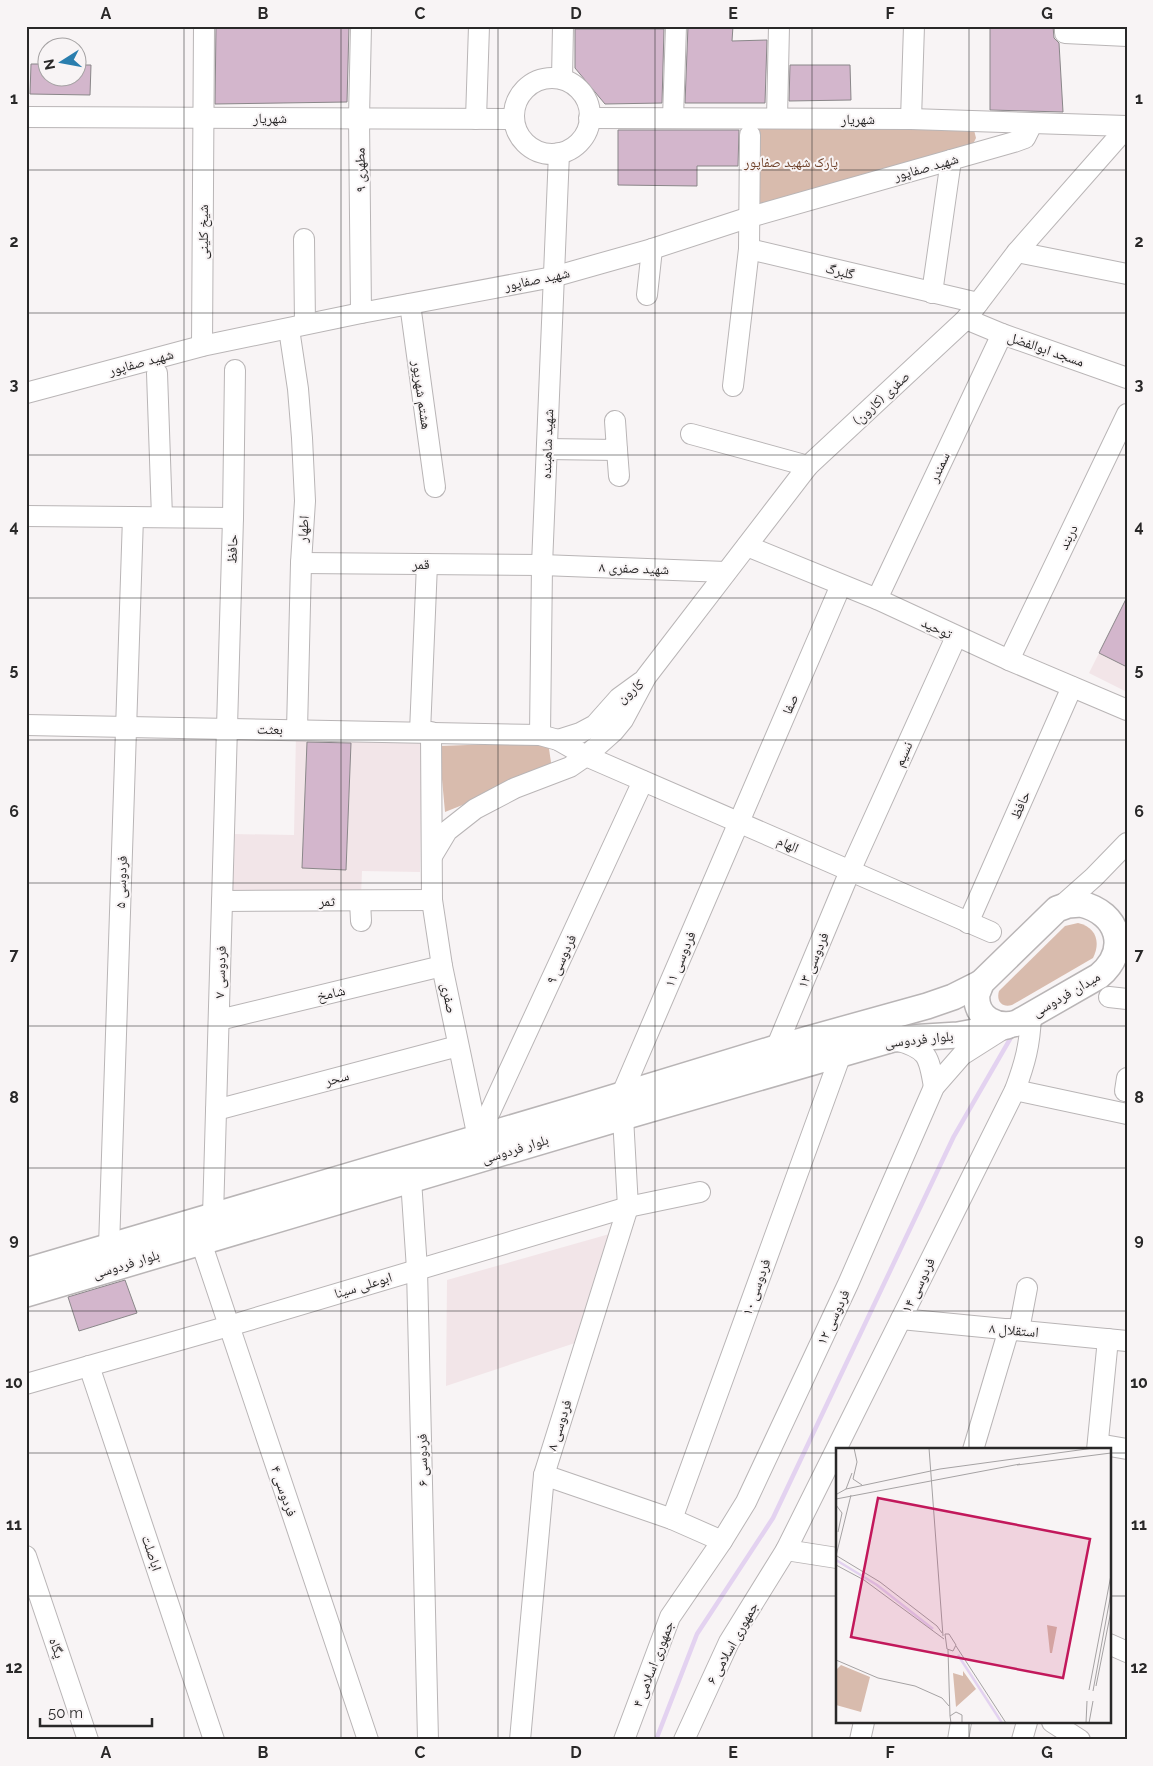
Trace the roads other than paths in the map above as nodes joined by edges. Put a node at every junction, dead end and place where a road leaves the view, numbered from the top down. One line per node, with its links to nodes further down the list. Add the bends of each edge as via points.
1 (204, 26): 12 (street, شیخ کلینی)
2 (362, 26): 13 (street, مطهری ۹)
3 (479, 26): 14 (street)
4 (563, 26): 10 (street)
5 (676, 26): 16 (street)
6 (779, 26): 17 (street)
7 (914, 26): 19 (street)
8 (1065, 30): 9 (street)
9 (1127, 36)
10 (562, 79): 15 (street, via 582,94); 18 (street, via 542,79 530,85 518,100)
11 (26, 117): 12 (street, شهریار)
12 (204, 118): 13 (street, شهریار); 40 (street, شیخ کلینی)
13 (360, 118): 14 (street, شهریار); 36 (street, مطهری ۹)
14 (476, 118): 18 (street, شهریار)
15 (589, 118): 16 (street, شهریار); 23 (street, via 578,143)
16 (673, 118): 17 (street, شهریار)
17 (777, 118): 19 (street, شهریار)
18 (514, 119): 23 (street, via 522,138 532,148 545,153)
19 (911, 119): 20 (street, شهریار)
20 (1032, 124): 21 (street, شهریار); 24 (street, شهید صفاپور, via 1025,138)
21 (1127, 127): 29 (street, صفری (کارون))
22 (750, 134): 25 (street)
23 (559, 153): 31 (street, شهید شاهبنده)
24 (952, 160): 25 (street, شهید صفاپور); 32 (street)
25 (750, 217): 27 (street, شهید صفاپور); 28 (street)
26 (304, 239): 38 (street, اطهار)
27 (652, 249): 31 (street, شهید صفاپور); 33 (street)
28 (749, 249): 32 (street, گلبرگ); 44 (street)
29 (1017, 252): 30 (street); 34 (street, صفری (کارون))
30 (1127, 274)
31 (553, 278): 35 (street, شهید صفاپور); 49 (street, شهید شاهبنده)
32 (932, 293): 34 (street, گلبرگ)
33 (647, 295)
34 (978, 303): 37 (street, صفری (کارون))
35 (410, 304): 36 (street, شهید صفاپور); 53 (street, هشتم شهریور)
36 (361, 313): 38 (street, شهید صفاپور)
37 (966, 319): 39 (street, مسجد ابوالفضل); 51 (street, صفری (کارون))
38 (297, 327): 40 (street, شهید صفاپور); 59 (street, اطهار, via 305,501)
39 (1002, 334): 43 (street, مسجد ابوالفضل); 64 (street, سمندر)
40 (202, 346): 45 (street, شهید صفاپور)
41 (235, 370): 57 (street, حافظ)
42 (157, 373): 56 (street)
43 (1127, 378)
44 (733, 386)
45 (26, 393)
46 (1127, 414): 66 (street, دربند)
47 (615, 421): 50 (street)
48 (691, 434): 51 (street)
49 (547, 449): 50 (street); 61 (street, شهید شاهبنده)
50 (618, 450): 52 (street)
51 (808, 466): 58 (street, صفری (کارون))
52 (619, 476)
53 (435, 487)
54 (26, 516): 55 (street)
55 (133, 517): 56 (street); 71 (street, فردوسی ۵)
56 (162, 517): 57 (street)
57 (233, 518): 72 (street, حافظ)
58 (748, 546): 62 (street, صفری (کارون)); 63 (street, توحید)
59 (300, 563): 60 (street, قمر); 73 (street, اطهار)
60 (427, 564): 61 (street, قمر); 74 (street, صفری)
61 (542, 565): 62 (street, شهید صفری ۸); 75 (street, شهید شاهبنده)
62 (726, 572): 67 (street, صفری (کارون))
63 (841, 585): 64 (street, توحید); 79 (street, صفا)
64 (877, 599): 65 (street, توحید)
65 (956, 637): 66 (street, توحید); 83 (street, نسیم)
66 (1009, 660): 68 (street, توحید)
67 (646, 677): 75 (street, کارون, via 619,698 594,725 580,733); 76 (street, کارون, via 623,720)
68 (1072, 687): 69 (street, توحید); 91 (street, حافظ)
69 (1127, 710)
70 (26, 725): 71 (street, بعثت)
71 (126, 726): 72 (street, بعثت); 114 (street, فردوسی ۵)
72 (227, 728): 73 (street, بعثت); 86 (street, فردوسی ۷)
73 (297, 730): 74 (street, بعثت)
74 (425, 732): 75 (street, بعثت); 78 (street, صفری)
75 (549, 738): 76 (street, الهام)
76 (586, 756): 77 (street, الهام); 80 (street, کارون, via 570,767 515,788 475,809)
77 (644, 781): 79 (street, الهام); 108 (street, فردوسی ۹)
78 (432, 812): 80 (street); 82 (street, صفری)
79 (739, 822): 83 (street, الهام); 105 (street, فردوسی ۱۱)
80 (455, 825): 82 (street, کارون, via 447,831)
81 (1127, 843): 84 (street)
82 (432, 856): 85 (street, صفری)
83 (850, 871): 91 (street, الهام); 101 (street, فردوسی ۱۳)
84 (1094, 877): 88 (street); 90 (street, via 1097,895)
85 (432, 900): 87 (street, ثمر); 93 (street, صفری)
86 (222, 901): 87 (street, ثمر); 97 (street, فردوسی ۷)
87 (360, 901): 89 (street)
88 (1057, 909): 90 (main road, via 1081,904 1093,907); 95 (main road)
89 (361, 921)
90 (1114, 922): 94 (main road, میدان فردوسی)
91 (968, 923): 92 (street, الهام)
92 (990, 932)
93 (442, 966): 97 (street, شامخ); 100 (street, صفری)
94 (1117, 966): 96 (main road, میدان فردوسی)
95 (981, 983): 98 (main road, via 978,1007 985,1018); 101 (main road, بلوار فردوسی, via 927,1006)
96 (1030, 1015): 98 (main road, میدان فردوسی); 104 (street, فردوسی ۱۴, via 1026,1060)
97 (219, 1020): 106 (street, فردوسی ۷)
98 (1008, 1026): 99 (main road, بلوار فردوسی, via 958,1035); 103 (street, فردوسی ۱۲, via 962,1055)
99 (893, 1039): 102 (main road, بلوار فردوسی); 103 (street, via 924,1052)
100 (458, 1046): 106 (street, سحر); 108 (street, صفری)
101 (776, 1048): 105 (main road, بلوار فردوسی)
102 (840, 1054): 105 (main road, بلوار فردوسی); 131 (street, فردوسی ۱۰)
103 (934, 1087): 132 (street, فردوسی ۱۲, via 840,1302 746,1502)
104 (1015, 1090): 107 (street); 119 (street, فردوسی ۱۴)
105 (622, 1106): 108 (main road, بلوار فردوسی); 109 (main road, بلوار فردوسی); 111 (street, فردوسی ۸)
106 (216, 1110): 112 (street, فردوسی ۷)
107 (1127, 1114)
108 (478, 1138): 112 (main road, بلوار فردوسی)
109 (411, 1180): 113 (main road, بلوار فردوسی); 115 (street, فردوسی ۶)
110 (700, 1192): 111 (street, ابوعلی سینا)
111 (628, 1208): 115 (street, ابوعلی سینا); 130 (street, فردوسی ۸)
112 (213, 1216): 114 (main road, بلوار فردوسی)
113 (201, 1242): 118 (main road, بلوار فردوسی); 120 (street, فردوسی ۴)
114 (109, 1247): 116 (main road, بلوار فردوسی)
115 (418, 1269): 120 (street, ابوعلی سینا); 145 (street, فردوسی ۶)
116 (26, 1271)
117 (1027, 1288): 121 (street)
118 (26, 1294)
119 (901, 1320): 121 (street, استقلال ۸); 126 (street, فردوسی ۱۴)
120 (229, 1326): 123 (street, ابوعلی سینا); 144 (street, فردوسی ۴)
121 (1014, 1330): 122 (street, استقلال ۸); 127 (street)
122 (1117, 1340): 125 (street)
123 (89, 1366): 124 (street, ابوعلی سینا); 143 (street, اباصلت)
124 (26, 1384)
125 (1098, 1447): 128 (street)
126 (837, 1448)
127 (974, 1448)
128 (1127, 1449)
129 (836, 1450): 133 (street, فردوسی ۱۴)
130 (544, 1475): 131 (street); 146 (street, فردوسی ۸)
131 (672, 1519): 132 (street)
132 (722, 1541): 147 (street, جمهوری اسلامی ۴, via 670,1617)
133 (786, 1550): 135 (street); 148 (street, جمهوری اسلامی ۶, via 729,1642)
134 (26, 1556): 142 (street, پگاه)
135 (836, 1558)
136 (1110, 1644): 137 (street)
137 (1127, 1652)
138 (864, 1724): 149 (street)
139 (962, 1724): 150 (street)
140 (1026, 1724): 151 (street)
141 (1055, 1724): 152 (street)
142 (88, 1740)
143 (214, 1740)
144 (368, 1740)
145 (428, 1740)
146 (520, 1740)
147 (624, 1740)
148 (684, 1740)
149 (860, 1740)
150 (958, 1740)
151 (1022, 1740)
152 (1080, 1740)

